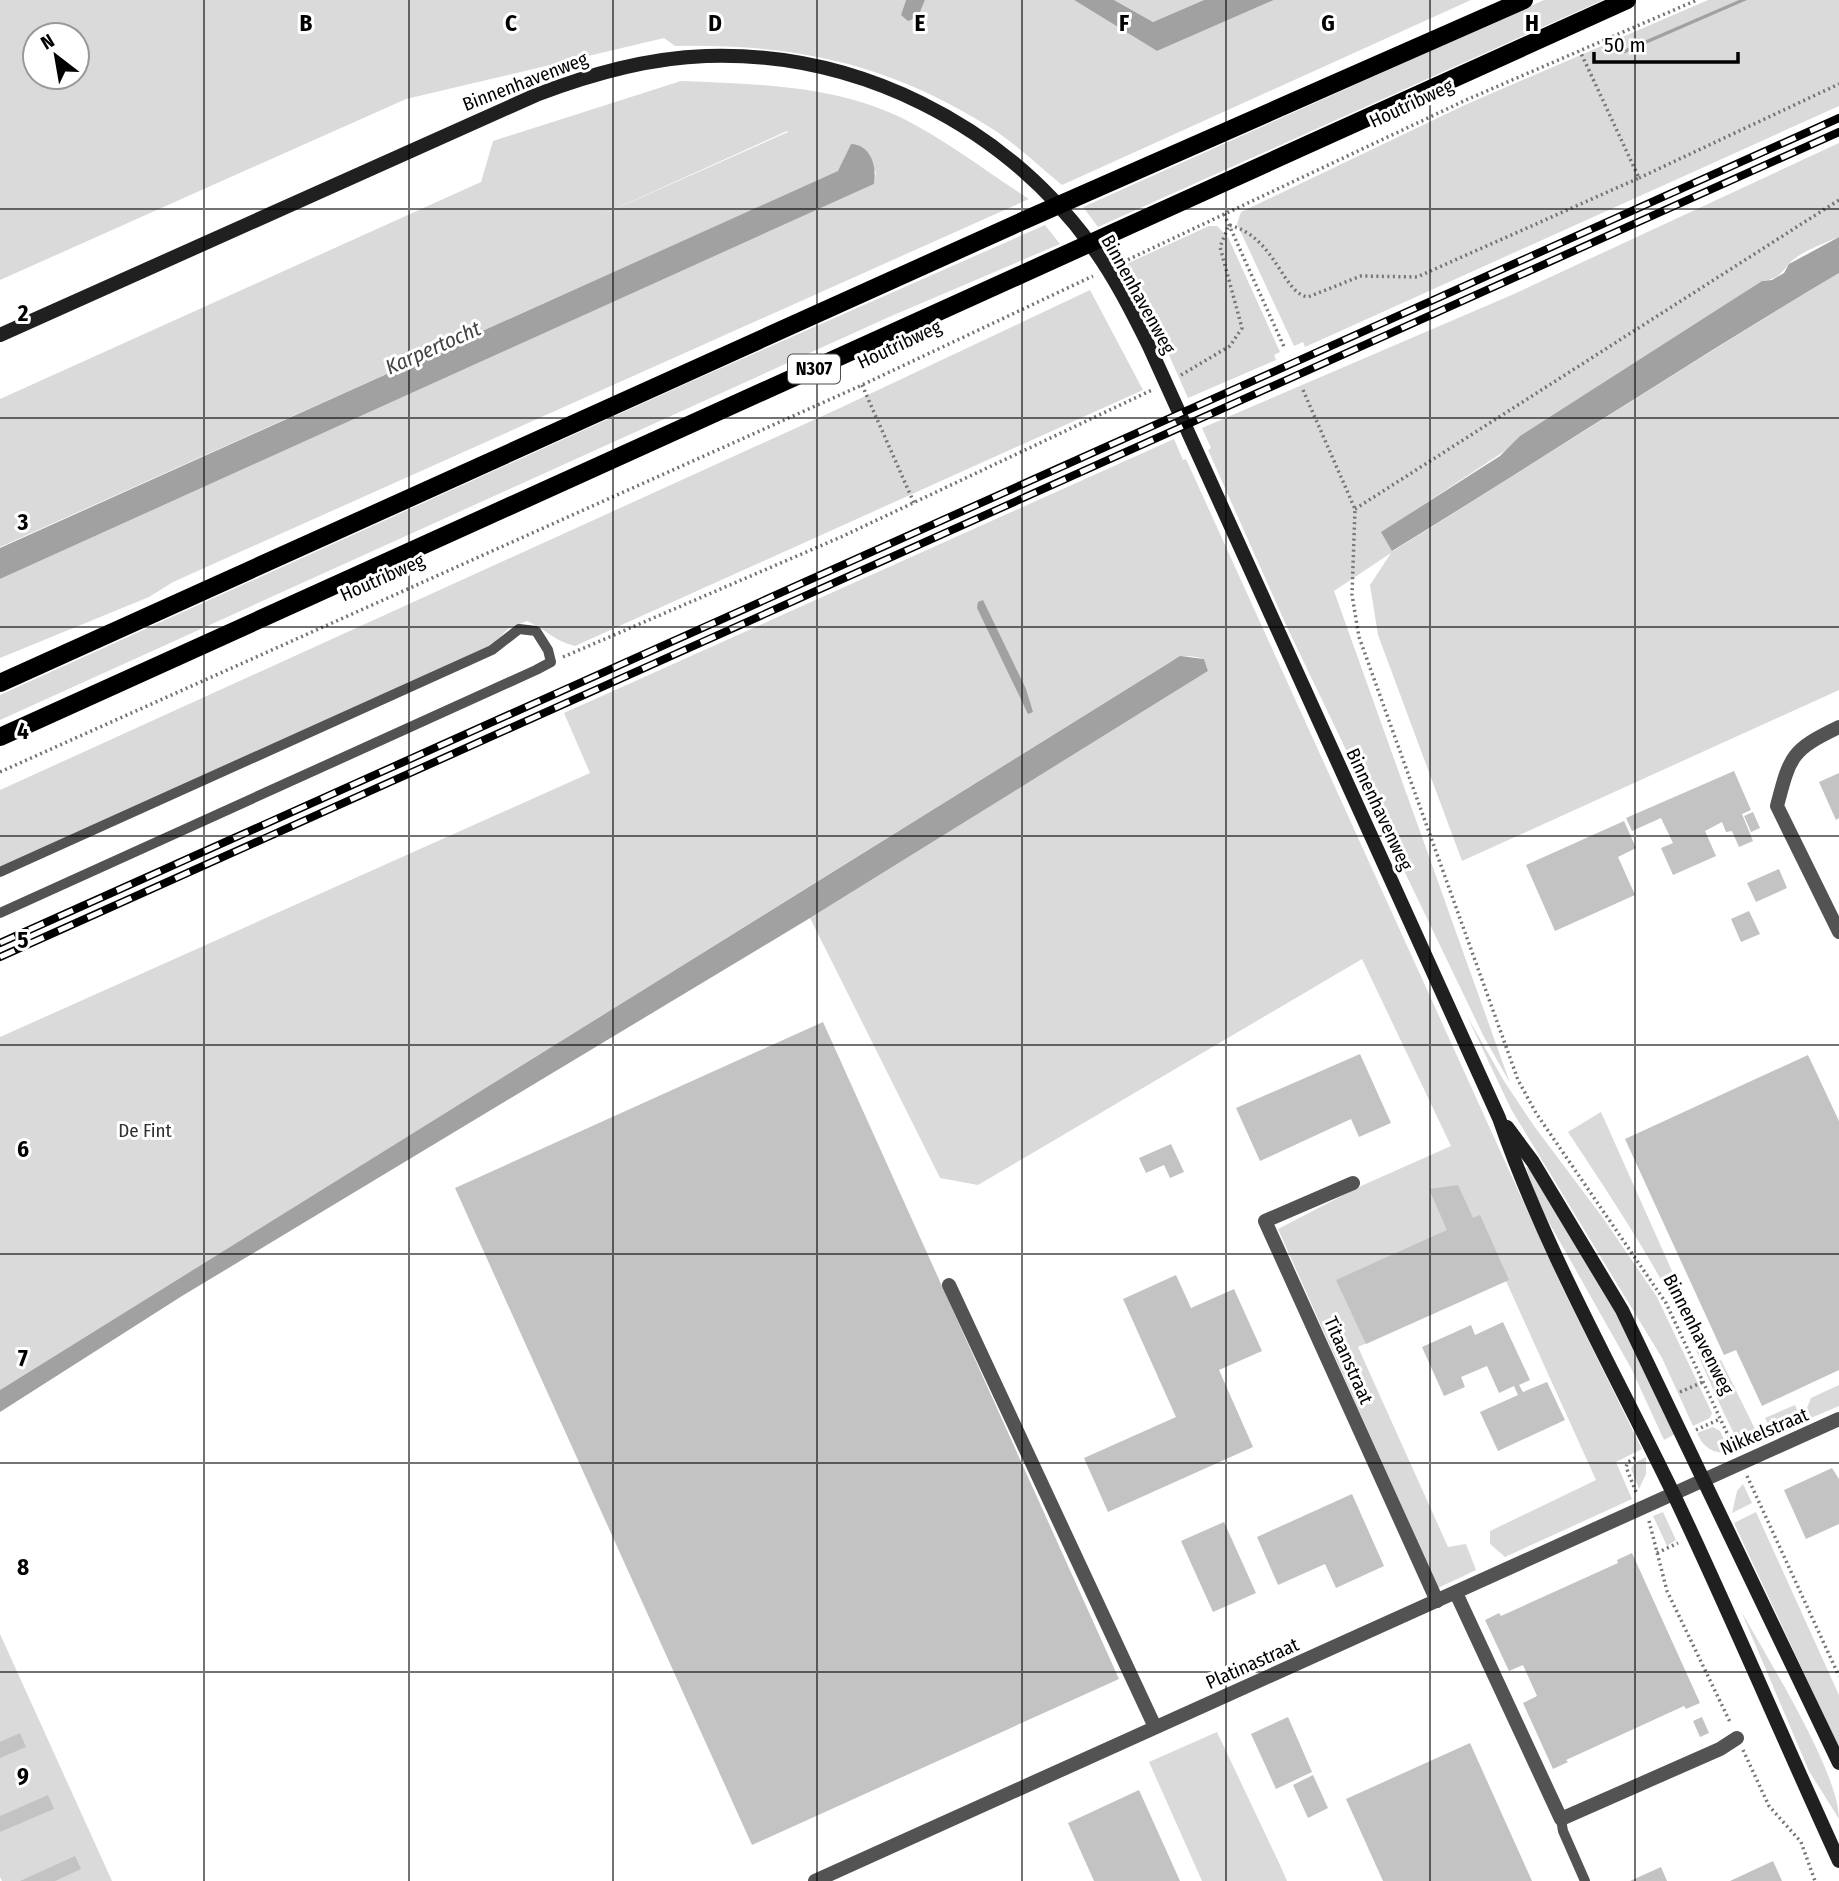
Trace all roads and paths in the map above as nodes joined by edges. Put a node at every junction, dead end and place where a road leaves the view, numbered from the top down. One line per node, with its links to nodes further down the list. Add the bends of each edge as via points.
1 (1524, 0): 21 (main road, N307)
2 (1627, 0): 23 (main road, Houtribweg / N307)
3 (1697, 0): 4 (path, Houtribweg)
4 (1580, 51): 6 (path); 8 (path, Houtribweg)
5 (1839, 84): 6 (path)
6 (1639, 178): 9 (path, via 1418,277 1361,276 1308,297 1290,283 1261,241)
7 (1839, 200): 19 (path)
8 (1224, 214): 9 (path); 10 (path, Houtribweg)
9 (1229, 225): 13 (path); 14 (path, via 1220,247 1242,328 1230,346)
10 (1111, 268)
11 (1098, 274): 15 (path, Houtribweg)
12 (0, 335): 28 (main road, Binnenhavenweg, via 536,94 640,63 706,56 762,57 840,72 944,115 1023,170 1084,235 1149,346)
13 (1285, 349)
14 (1175, 378)
15 (862, 385): 18 (path); 24 (path, Houtribweg)
16 (1154, 388): 18 (path)
17 (1303, 390): 19 (path, Binnenhavenweg)
18 (914, 503): 20 (path)
19 (1355, 509): 31 (path, Binnenhavenweg, via 1352,584 1359,637 1518,1080 1535,1113 1655,1285)
20 (551, 662): 25 (lane, via 536,631 519,629 492,650); 26 (lane)
21 (0, 683)
22 (1839, 727): 27 (street, via 1812,740 1789,761 1777,806)
23 (0, 737)
24 (0, 772)
25 (0, 872)
26 (0, 914)
27 (1839, 932)
28 (1500, 1118): 36 (main road, Binnenhavenweg, via 1594,1260); 37 (main road, Binnenhavenweg, via 1517,1170 1588,1326)
29 (1353, 1183): 42 (street, Titaanstraat, via 1265,1221)
30 (949, 1285): 44 (street)
31 (1703, 1382): 32 (path); 35 (path, Binnenhavenweg)
32 (1680, 1392)
33 (1839, 1419): 35 (street, Nikkelstraat)
34 (1631, 1460): 38 (path, via 1626,1469)
35 (1740, 1461): 36 (street, Nikkelstraat); 43 (path, Binnenhavenweg)
36 (1704, 1478): 37 (street, Platinastraat); 46 (main road, Binnenhavenweg)
37 (1672, 1492): 38 (street, Platinastraat); 48 (main road, Binnenhavenweg)
38 (1642, 1506): 40 (path); 41 (street, Platinastraat)
39 (1678, 1543): 40 (path)
40 (1657, 1553): 45 (path, via 1667,1591)
41 (1457, 1593): 42 (street, Platinastraat); 47 (street)
42 (1437, 1601): 44 (street, Platinastraat)
43 (1839, 1676)
44 (1156, 1727): 49 (street, Platinastraat)
45 (1737, 1738): 47 (street); 51 (path, via 1769,1806 1801,1842)
46 (1839, 1763)
47 (1561, 1819): 50 (lane)
48 (1839, 1861)
49 (815, 1881)
50 (1585, 1881)
51 (1815, 1881)

